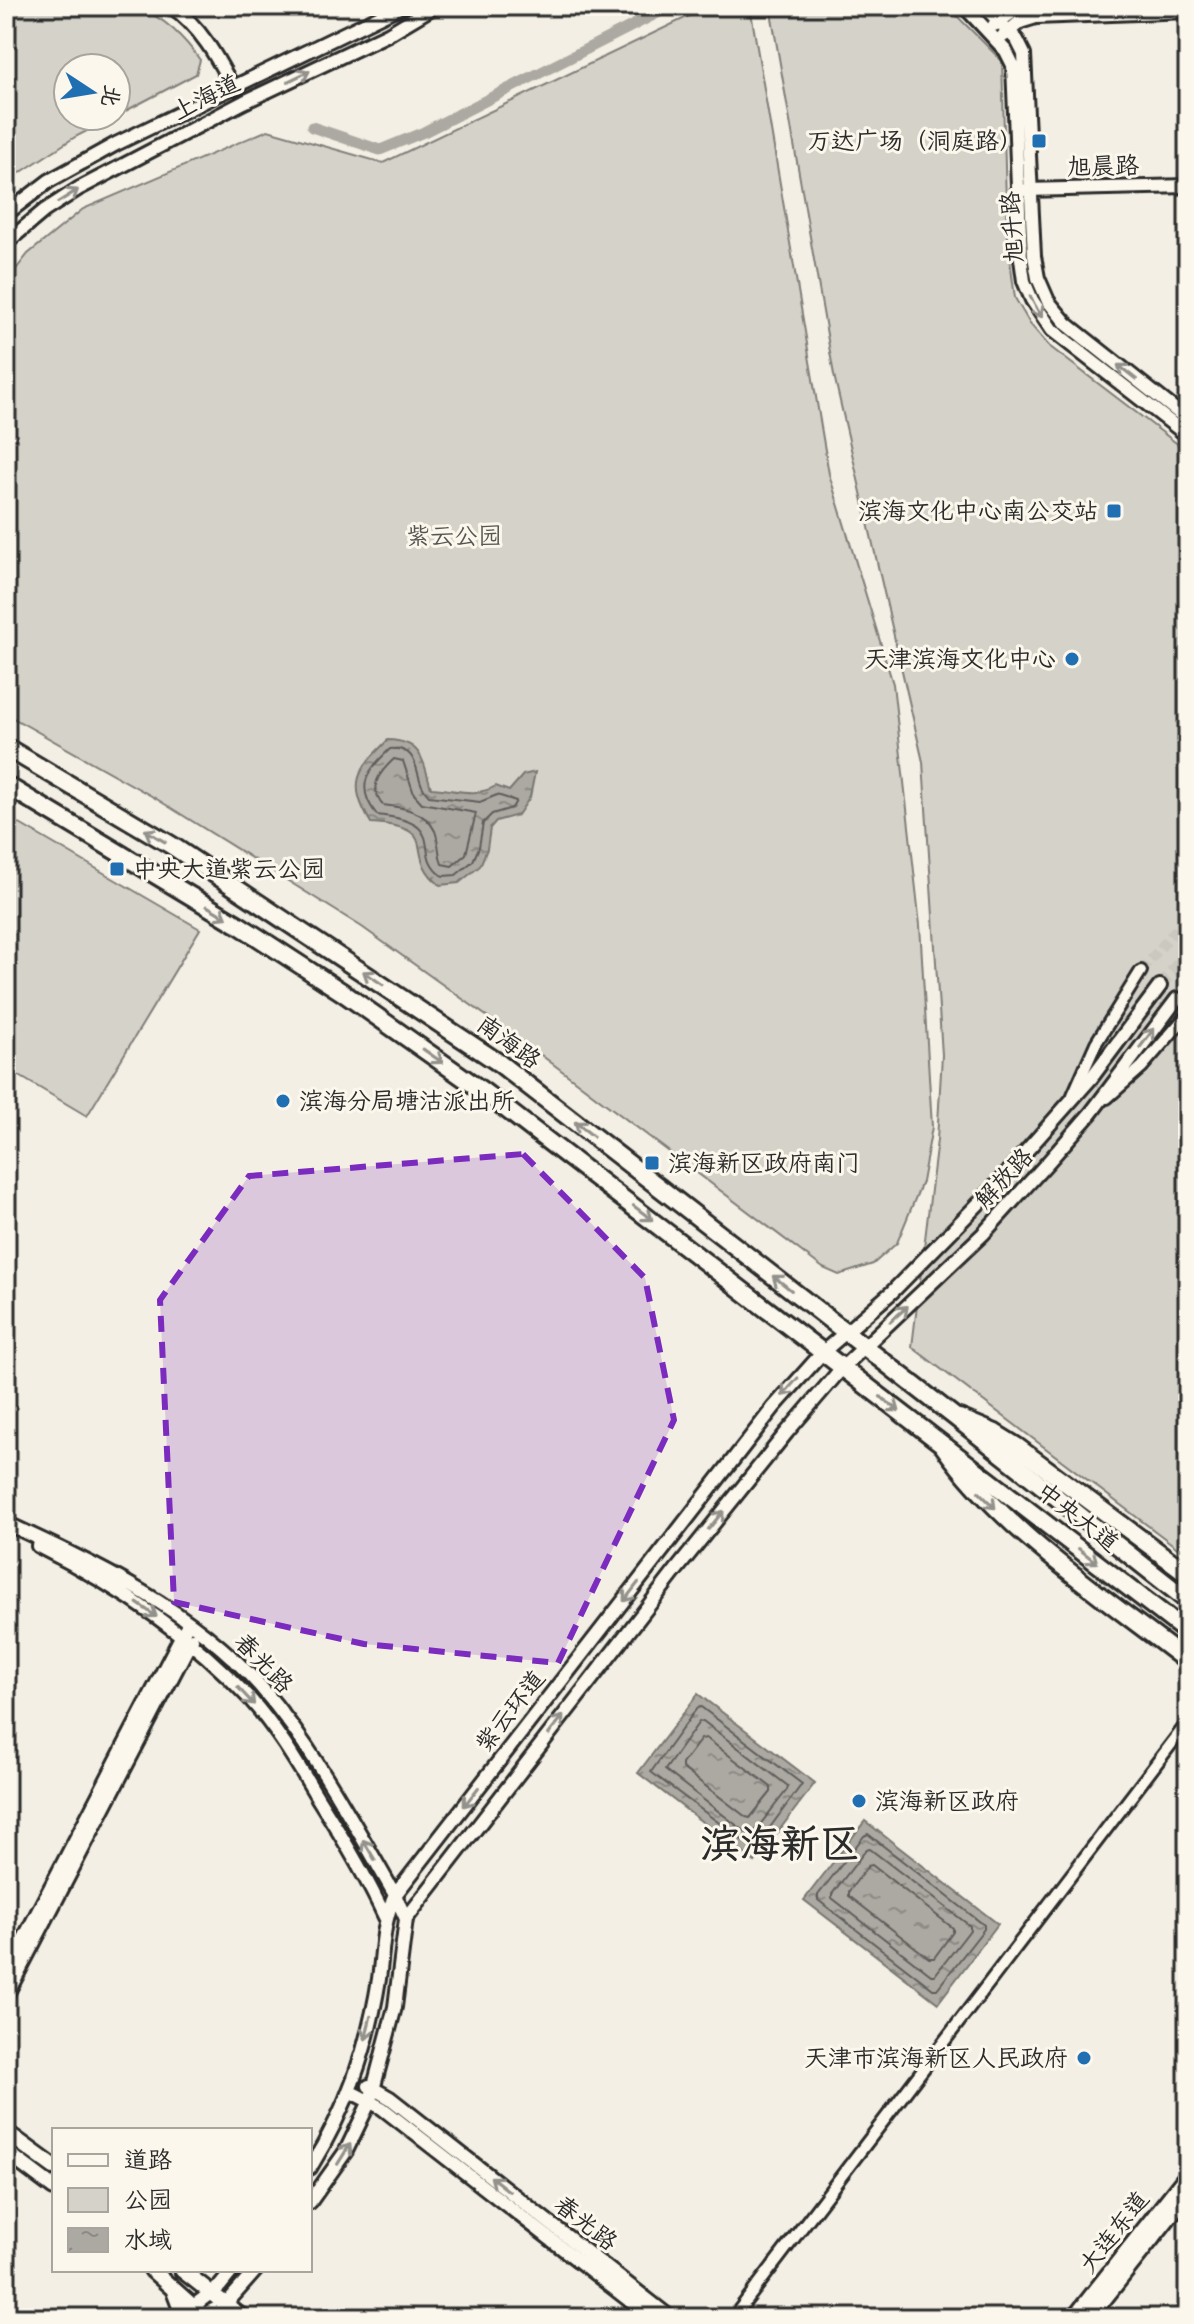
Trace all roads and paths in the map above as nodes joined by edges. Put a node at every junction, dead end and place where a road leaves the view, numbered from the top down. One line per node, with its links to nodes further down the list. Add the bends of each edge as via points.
1 (171, 6): 11 (street, via 204,38)
2 (401, 6): 11 (street, 上海道)
3 (435, 6): 15 (street, 上海道, one-way to 3, via 78,189)
4 (964, 6): 9 (street)
5 (984, 6): 8 (street, 旭升路)
6 (1021, 6): 8 (street)
7 (1188, 11): 8 (street, via 1036,17)
8 (1003, 26): 9 (street); 10 (street); 13 (street, 旭升路, via 1021,46 1025,62)
9 (988, 32): 10 (street)
10 (998, 42): 13 (street, 旭升路, via 1013,65)
11 (233, 88): 14 (street, 上海道, via 68,170)
12 (1188, 186): 13 (street, 旭晨路)
13 (1025, 190): 16 (street, 旭升路, one-way to 13, via 1076,332 1048,301 1036,268); 17 (street, 旭升路, one-way to 17, via 1022,272 1044,320)
14 (6, 214)
15 (6, 243)
16 (1188, 420)
17 (1188, 436)
18 (6, 747): 26 (main road, 南海路, one-way to 18, via 499,1063 171,845)
19 (6, 785): 28 (main road, one-way to 28, via 342,992 484,1092)
20 (1141, 971): 24 (street, via 1096,1043)
21 (1160, 986): 24 (street, 解放路)
22 (1177, 999): 25 (street, 解放路, one-way to 22)
23 (1188, 1014): 25 (street, via 1142,1067)
24 (1070, 1101): 26 (street, 解放路, via 941,1244)
25 (1091, 1113): 27 (street, 解放路, one-way to 25, via 983,1234)
26 (844, 1331): 27 (main road, 南海路); 28 (street, 紫云环道)
27 (864, 1346): 29 (street, 解放路); 30 (main road, 南海路)
28 (823, 1352): 29 (main road); 41 (street, 紫云环道, one-way to 41, via 726,1467)
29 (842, 1368): 31 (main road, one-way to 31); 43 (street, 紫云环道, one-way to 29, via 677,1569)
30 (955, 1417): 34 (main road, via 1016,1446); 35 (main road, 中央大道)
31 (938, 1440): 37 (main road, 中央大道, one-way to 37); 39 (main road, one-way to 39, via 966,1479 1009,1522)
32 (6, 1523): 36 (street, 春光路, via 128,1583)
33 (6, 1532): 38 (street, 春光路, one-way to 38, via 122,1593)
34 (1188, 1574)
35 (1188, 1601)
36 (193, 1626): 38 (street); 41 (street, 春光路, one-way to 36, via 287,1720 243,1669)
37 (1188, 1633)
38 (185, 1639): 42 (street, 春光路, one-way to 42, via 251,1700 279,1735 366,1876); 44 (street); 45 (street)
39 (1188, 1662)
40 (1188, 1722): 68 (street)
41 (395, 1895): 42 (street, 紫云环道); 43 (street, 春光路)
42 (385, 1917): 46 (street, 紫云环道, one-way to 46, via 379,1980)
43 (406, 1919): 47 (street, via 395,2007)
44 (6, 1973)
45 (6, 1996)
46 (353, 2086): 47 (street, 春光路); 50 (street, 紫云环道)
47 (372, 2095): 55 (street, one-way to 47, via 346,2151); 66 (street, 春光路); 67 (street, 春光路, one-way to 47)
48 (6, 2132): 51 (main road)
49 (6, 2152): 53 (main road)
50 (312, 2164)
51 (52, 2166)
52 (1188, 2174): 69 (main road, 大连东道)
53 (52, 2186)
54 (1188, 2193): 70 (main road, 大连东道)
55 (312, 2199)
56 (154, 2272): 60 (main road)
57 (185, 2272): 61 (main road)
58 (231, 2272): 61 (street)
59 (254, 2272): 62 (street)
60 (172, 2288): 63 (main road); 64 (main road)
61 (211, 2293): 62 (main road); 63 (street)
62 (226, 2304): 63 (street); 65 (main road)
63 (199, 2314): 64 (street)
64 (180, 2318)
65 (243, 2318)
66 (652, 2318)
67 (671, 2318)
68 (733, 2318)
69 (1074, 2318)
70 (1089, 2318)

